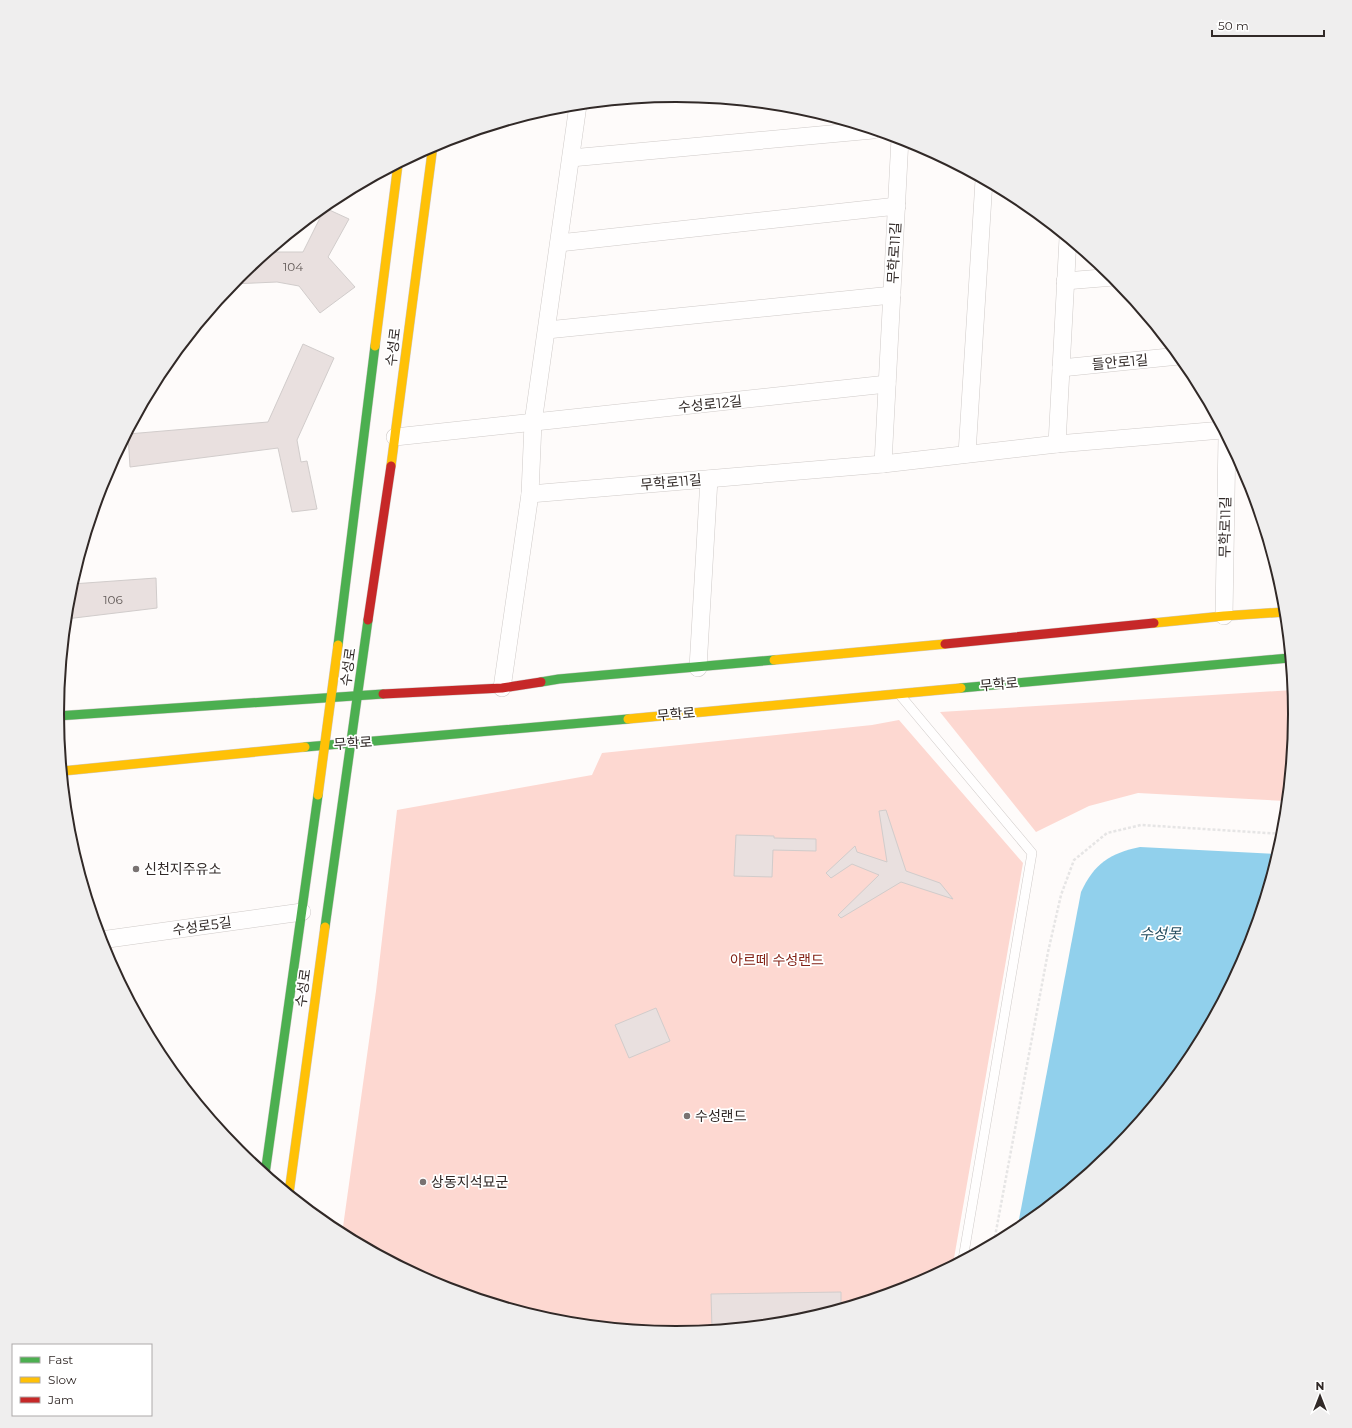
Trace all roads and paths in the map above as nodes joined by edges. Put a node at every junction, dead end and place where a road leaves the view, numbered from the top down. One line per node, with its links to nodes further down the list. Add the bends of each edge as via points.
1 (577, 110): 5 (street)
2 (862, 131): 5 (street)
3 (900, 145): 8 (street, 무학로11길)
4 (432, 153): 20 (main road, 수성로)
5 (571, 158): 9 (street)
6 (397, 169): 34 (main road, 수성로)
7 (984, 185): 23 (street)
8 (897, 206): 9 (street); 13 (street, 무학로11길)
9 (559, 243): 14 (street)
10 (1068, 244): 12 (street)
11 (1105, 278): 12 (street)
12 (1065, 281): 16 (street)
13 (892, 295): 14 (street); 17 (street, 무학로11길)
14 (547, 330): 18 (street)
15 (1173, 357): 16 (street, 들안로1길)
16 (1061, 368): 21 (street)
17 (887, 384): 18 (street, 수성로12길); 24 (street, 무학로11길)
18 (533, 423): 20 (street, 수성로12길); 26 (street)
19 (1218, 430): 21 (street, 무학로11길)
20 (395, 437): 33 (main road, 수성로)
21 (1057, 444): 23 (street, 무학로11길)
22 (1227, 447): 28 (street, 무학로11길)
23 (967, 454): 24 (street, 무학로11길)
24 (883, 464): 25 (street, 무학로11길)
25 (709, 479): 26 (street, 무학로11길); 30 (street)
26 (530, 494): 31 (street)
27 (1279, 612): 28 (main road)
28 (1224, 616): 30 (main road)
29 (1285, 658): 32 (main road, 무학로)
30 (698, 668): 31 (main road, via 560,679)
31 (502, 688): 33 (main road)
32 (899, 694): 36 (main road, 무학로); 45 (lane, via 1032,853)
33 (358, 696): 34 (main road); 36 (main road, 수성로)
34 (332, 697): 35 (main road); 37 (main road, 수성로)
35 (64, 716)
36 (350, 743): 37 (main road, 무학로); 43 (main road, 수성로)
37 (325, 745): 38 (main road, 무학로); 40 (main road, 수성로)
38 (67, 771)
39 (1276, 834): 44 (path, via 1141,826 1107,833 1074,860 1061,895 1048,952)
40 (302, 912): 41 (street, 수성로5길); 42 (main road, 수성로)
41 (107, 939)
42 (266, 1168)
43 (290, 1189)
44 (995, 1236)
45 (964, 1254)

